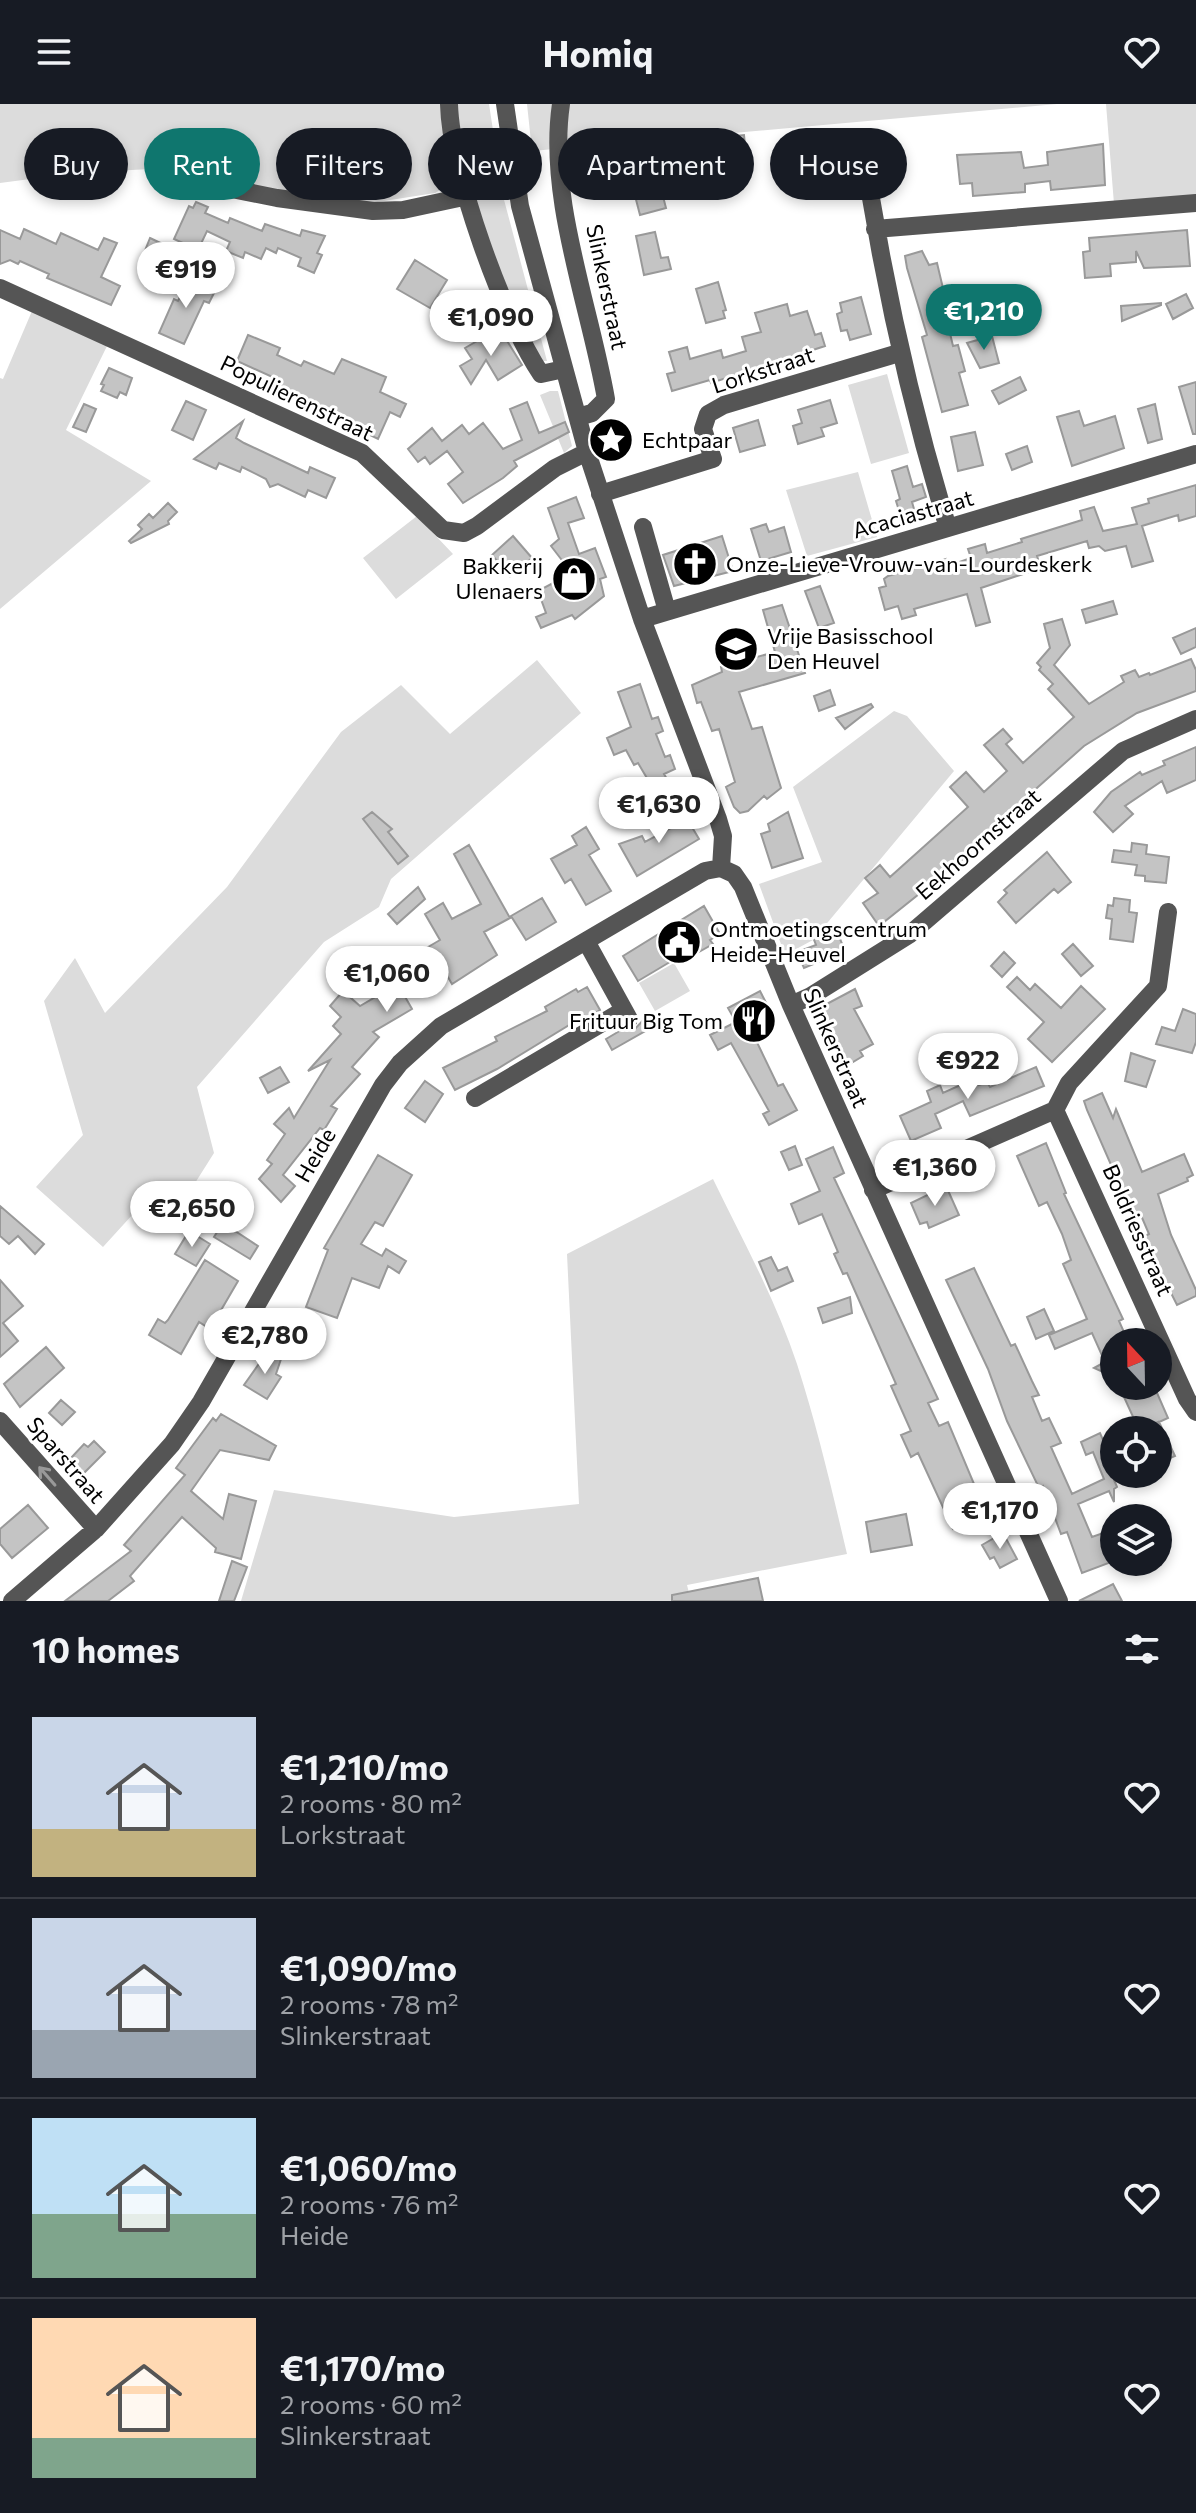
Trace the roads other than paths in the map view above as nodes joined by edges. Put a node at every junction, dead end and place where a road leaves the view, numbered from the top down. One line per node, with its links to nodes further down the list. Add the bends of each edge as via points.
1 (449, 104): 4 (street)
2 (505, 104): 13 (street, via 520,206)
3 (561, 104): 14 (street, Slinkerstraat, via 560,188 606,399 592,413)
4 (453, 128)
5 (260, 195): 6 (street, via 373,211)
6 (449, 200)
7 (469, 200): 13 (street, via 492,269 533,361 541,374)
8 (871, 200): 10 (street)
9 (1196, 203): 10 (street)
10 (875, 229): 12 (street)
11 (0, 288): 15 (street, Populierenstraat, via 362,453 434,523 453,534 477,526 555,468)
12 (899, 353): 17 (street, Lorkstraat, via 724,405 708,414 703,429 713,459); 19 (street)
13 (564, 369): 14 (street)
14 (578, 417): 15 (street)
15 (587, 452): 17 (street)
16 (1196, 454): 19 (street, Acaciastraat)
17 (600, 494): 21 (street)
18 (643, 527): 20 (street)
19 (948, 528): 20 (street, Acaciastraat)
20 (667, 611): 21 (street, Acaciastraat)
21 (642, 619): 23 (street, via 718,819)
22 (1196, 719): 26 (street, Eekhoornstraat, via 1123,751 910,934)
23 (721, 868): 25 (street, Heide, via 705,871); 26 (street, Slinkerstraat, via 743,887)
24 (1168, 912): 28 (street, via 1158,986 1069,1083)
25 (586, 941): 27 (street, via 627,1015); 32 (street, Heide, via 441,1026 400,1063 201,1402 172,1444)
26 (791, 1005): 29 (street, Slinkerstraat)
27 (475, 1098)
28 (1055, 1110): 29 (street); 30 (street, Boldriesstraat)
29 (873, 1190): 34 (street, Slinkerstraat)
30 (1196, 1412)
31 (0, 1421): 32 (street, Sparstraat, one-way to 31)
32 (96, 1529): 33 (street, Heide)
33 (12, 1601)
34 (1059, 1601)

